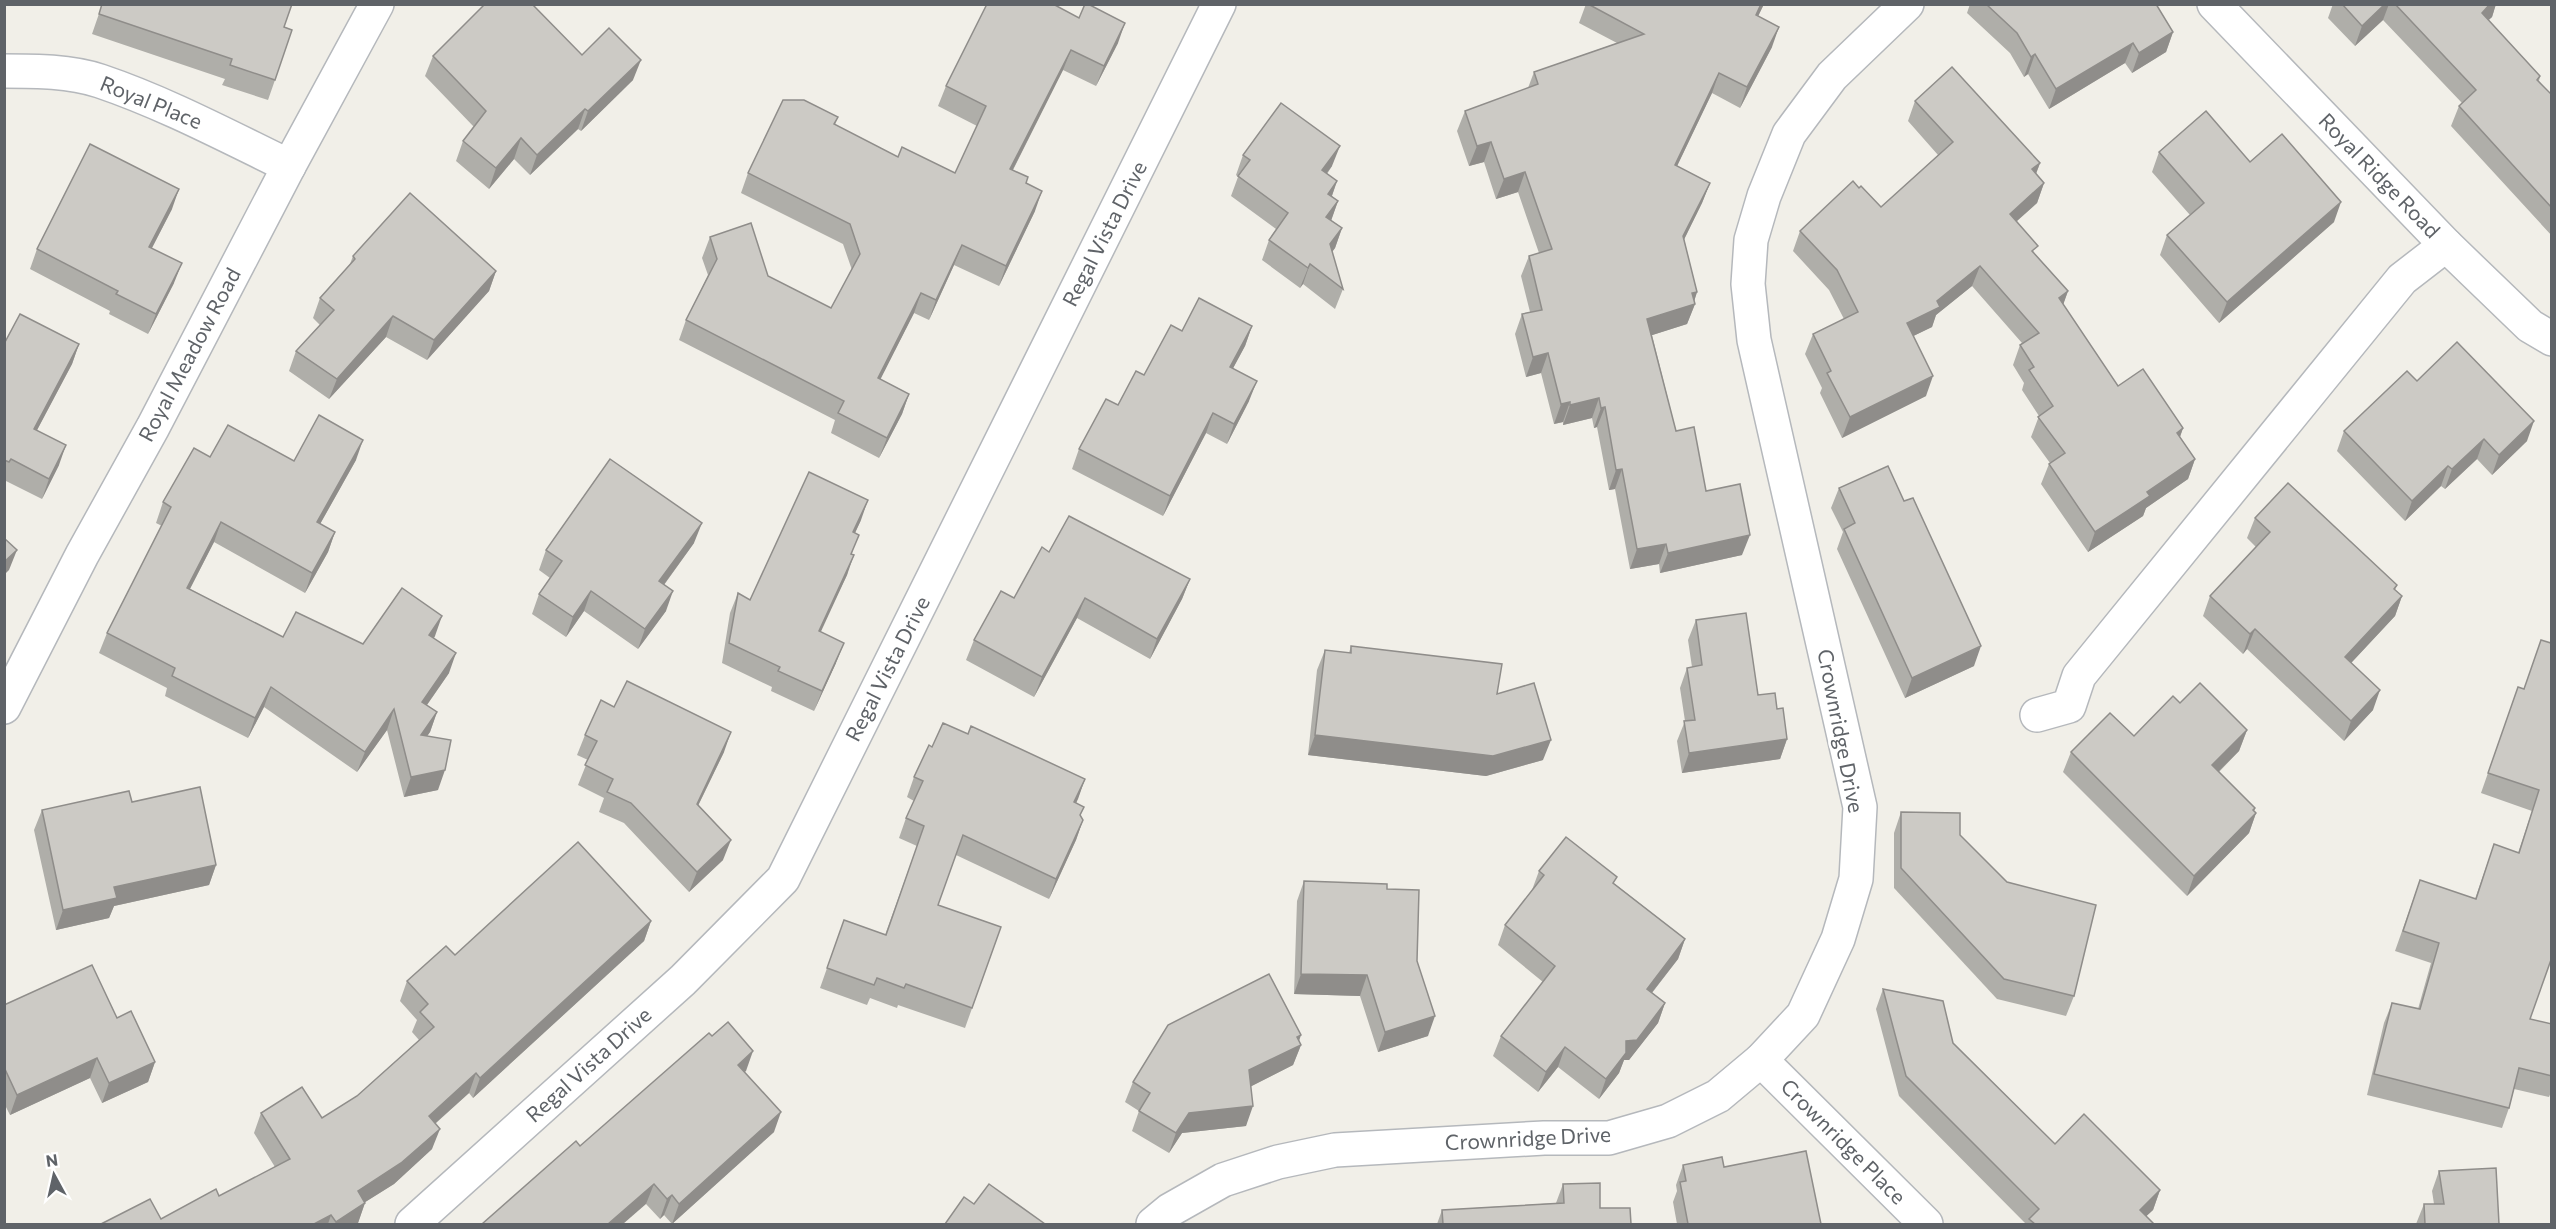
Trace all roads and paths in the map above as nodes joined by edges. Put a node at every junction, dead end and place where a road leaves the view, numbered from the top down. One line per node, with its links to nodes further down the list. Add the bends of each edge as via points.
1 (377, 4): 6 (street, Royal Meadow Road)
2 (1219, 4): 12 (street, Regal Vista Drive, via 783,879 683,980)
3 (1907, 4): 11 (street, Crownridge Drive, via 1832,76 1789,134 1751,240 1748,284 1755,340 1860,807 1856,879 1838,939 1803,1015)
4 (2214, 4): 7 (street, Royal Ridge Road)
5 (4, 71): 6 (street, Royal Place, via 47,72 99,81 192,119)
6 (289, 166): 9 (street, Royal Meadow Road)
7 (2446, 245): 8 (street, Royal Ridge Road, via 2530,326); 10 (street, via 2402,279 2079,676 2069,706)
8 (2552, 339)
9 (4, 707)
10 (2037, 716)
11 (1761, 1060): 13 (street, Crownridge Drive, via 1718,1096 1668,1121 1609,1138 1335,1150 1278,1162 1223,1180); 14 (street, Crownridge Place)
12 (412, 1224)
13 (1153, 1224)
14 (1926, 1224)

